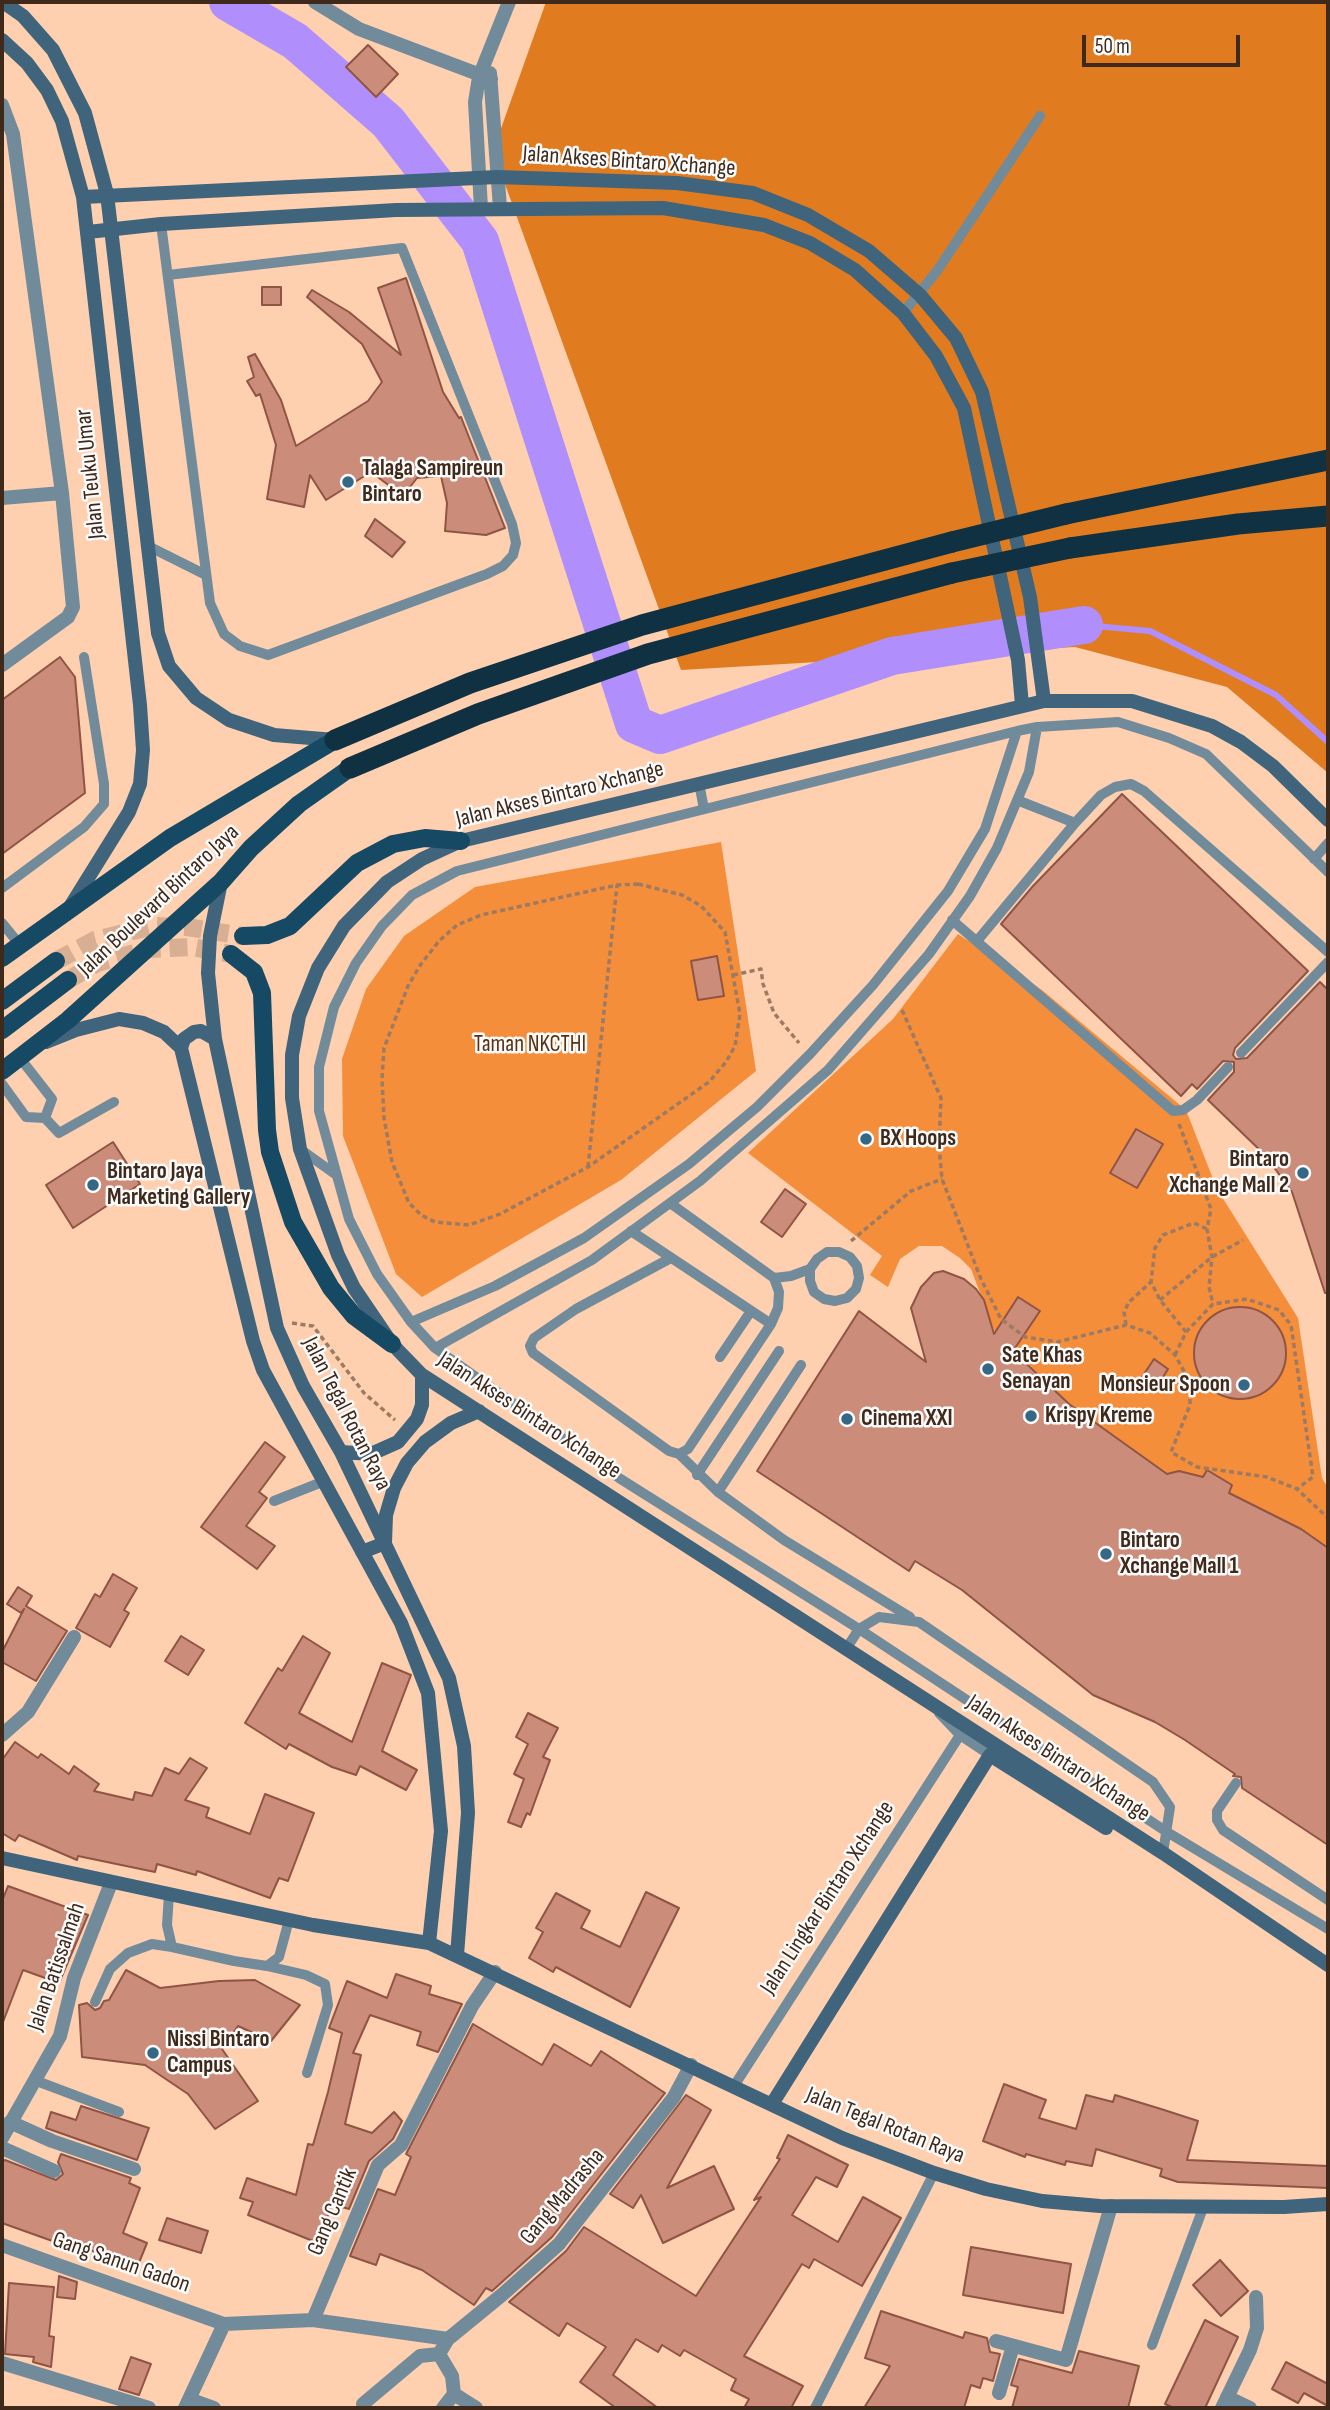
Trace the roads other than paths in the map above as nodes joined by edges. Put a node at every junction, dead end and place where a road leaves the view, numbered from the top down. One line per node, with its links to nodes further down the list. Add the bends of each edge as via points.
1 (3, 2): 10 (main road, via 23,16 54,50 85,113)
2 (315, 2): 5 (street, via 359,29)
3 (509, 2): 5 (street)
4 (2, 40): 11 (main road, Jalan Teuku Umar, via 47,90 62,121)
5 (485, 78): 8 (street); 9 (street, via 475,102)
6 (2, 105): 21 (street, via 13,134)
7 (1040, 116): 18 (lane)
8 (497, 177): 9 (main road, Jalan Akses Bintaro Xchange); 12 (street); 18 (main road, Jalan Akses Bintaro Xchange, via 677,183 753,193 808,215 869,251)
9 (473, 178): 10 (main road, Jalan Akses Bintaro Xchange); 13 (street)
10 (107, 194): 11 (main road, Jalan Akses Bintaro Xchange); 15 (main road)
11 (83, 197): 16 (main road, Jalan Teuku Umar)
12 (500, 208): 13 (main road, Jalan Akses Bintaro Xchange); 19 (main road, Jalan Akses Bintaro Xchange, via 663,208 764,225 810,243 855,270)
13 (477, 209): 14 (main road, Jalan Akses Bintaro Xchange)
14 (161, 224): 15 (main road, Jalan Akses Bintaro Xchange); 17 (lane)
15 (112, 228): 16 (main road, Jalan Akses Bintaro Xchange); 24 (main road)
16 (88, 232): 47 (main road, Jalan Teuku Umar, via 143,750 140,784 129,811)
17 (168, 275): 25 (lane); 25 (lane, via 402,248 516,543 503,566 487,574 268,655 240,646 224,634 210,603)
18 (920, 295): 19 (lane); 29 (main road, Jalan Akses Bintaro Xchange, via 956,338 982,392 1030,597)
19 (903, 313): 30 (main road, Jalan Akses Bintaro Xchange, via 936,356 964,408 1018,660)
20 (1328, 460): 34 (highway, bridge, via 1066,514 642,625 470,683)
21 (62, 493): 22 (street); 27 (street, via 73,607 68,617)
22 (2, 498)
23 (1328, 516): 35 (highway, bridge, via 1070,548 952,573 648,654 478,714)
24 (148, 546): 25 (lane); 34 (main road, via 158,633 169,666 196,698 229,720 274,735)
25 (206, 575)
26 (83, 657): 46 (lane, via 104,804 84,827)
27 (2, 665)
28 (1085, 700): 29 (main road, Jalan Akses Bintaro Xchange); 31 (lane); 39 (main road, Jalan Akses Bintaro Xchange, via 1132,701 1212,726 1273,766)
29 (1044, 701): 30 (main road, Jalan Akses Bintaro Xchange)
30 (1022, 705): 36 (main road, Jalan Akses Bintaro Xchange)
31 (1086, 724): 32 (lane); 43 (lane, via 1118,722 1206,754)
32 (1037, 727): 33 (lane); 37 (lane, Jalan Akses Bintaro Xchange, via 1029,772)
33 (1017, 731): 38 (lane); 79 (lane, via 985,829 948,891 873,985 757,1107 689,1164 584,1238 495,1286)
34 (335, 740): 47 (main road, Jalan Boulevard Bintaro Jaya, via 170,838)
35 (350, 768): 45 (main road, Jalan Boulevard Bintaro Jaya, via 299,804)
36 (699, 783): 38 (lane); 41 (main road, Jalan Akses Bintaro Xchange)
37 (1017, 800): 40 (lane); 48 (lane, Jalan Akses Bintaro Xchange, via 997,848)
38 (704, 809): 72 (lane, via 457,870 412,895 356,963 334,1007 319,1067 319,1111)
39 (1328, 820)
40 (1075, 823): 51 (lane); 53 (lane, via 1115,787 1130,784 1144,791)
41 (461, 841): 50 (main road, via 425,838 393,844 357,863 290,926 267,935); 71 (main road, Jalan Akses Bintaro Xchange, via 387,882 344,926 318,968 299,1016 292,1055 292,1098)
42 (1328, 844): 43 (lane)
43 (1314, 859): 44 (lane)
44 (1328, 872)
45 (221, 882): 61 (main road, Jalan Tegal Rotan Raya, via 208,974); 62 (main road, Jalan Boulevard Bintaro Jaya)
46 (2, 888)
47 (70, 908): 52 (main road, Jalan Boulevard Bintaro Jaya)
48 (952, 920): 51 (lane); 73 (lane, Jalan Akses Bintaro Xchange, via 828,1070)
49 (2, 923): 52 (lane)
50 (243, 936)
51 (977, 941): 66 (lane, via 1173,1111 1184,1110 1197,1100)
52 (20, 945): 55 (main road, Jalan Boulevard Bintaro Jaya)
53 (1328, 952)
54 (231, 954): 81 (main road, via 254,972 262,993 267,1130 293,1222 331,1288 354,1317)
55 (2, 958)
56 (56, 961): 59 (main road)
57 (1328, 962): 64 (lane)
58 (68, 980): 60 (main road)
59 (2, 1001)
60 (2, 1030)
61 (215, 1039): 63 (main road, via 194,1032); 88 (main road, Jalan Tegal Rotan Raya, via 277,1328)
62 (36, 1046): 63 (main road, via 118,1019 164,1032); 65 (main road, Jalan Boulevard Bintaro Jaya)
63 (181, 1048): 91 (main road, via 253,1340 263,1370)
64 (1241, 1053)
65 (20, 1058): 67 (main road, Jalan Boulevard Bintaro Jaya); 70 (lane, via 52,1099)
66 (1228, 1067)
67 (2, 1071)
68 (2, 1084): 70 (lane, via 26,1117)
69 (114, 1102): 70 (lane, via 59,1133)
70 (45, 1118)
71 (300, 1149): 72 (lane); 81 (main road, Jalan Akses Bintaro Xchange, via 354,1289)
72 (335, 1174): 79 (lane, via 349,1219 377,1273)
73 (670, 1203): 74 (lane, Jalan Akses Bintaro Xchange); 77 (lane)
74 (631, 1231): 75 (lane); 82 (lane, Jalan Akses Bintaro Xchange, via 592,1260)
75 (668, 1259): 78 (lane); 89 (lane, via 534,1338 530,1346 533,1353)
76 (810, 1269): 76 (lane, via 827,1252 850,1256 857,1266 856,1289 847,1298 824,1299 814,1292); 77 (lane)
77 (774, 1278): 80 (lane, via 778,1308)
78 (751, 1311): 80 (lane); 84 (lane)
79 (411, 1322): 82 (lane)
80 (771, 1324): 89 (lane, via 688,1449)
81 (392, 1344): 86 (main road, Jalan Akses Bintaro Xchange)
82 (435, 1348): 97 (lane, via 619,1478)
83 (779, 1351): 90 (lane)
84 (720, 1357)
85 (801, 1365): 92 (lane)
86 (422, 1375): 87 (main road, Jalan Akses Bintaro Xchange); 88 (main road, via 422,1405 409,1432 378,1451)
87 (479, 1411): 94 (main road, via 425,1441 407,1463 389,1506); 99 (main road, Jalan Akses Bintaro Xchange)
88 (341, 1452): 94 (main road, Jalan Tegal Rotan Raya)
89 (679, 1454): 90 (lane)
90 (697, 1475): 92 (lane)
91 (322, 1482): 93 (lane); 95 (main road)
92 (718, 1492): 96 (lane, via 784,1540)
93 (274, 1501)
94 (385, 1543): 95 (main road); 115 (main road, Jalan Tegal Rotan Raya, via 449,1678 464,1746 468,1813)
95 (362, 1552): 113 (main road, via 401,1623 428,1693 440,1831)
96 (919, 1622): 97 (lane, via 879,1617); 105 (lane, via 1153,1782 1170,1807)
97 (859, 1629): 99 (lane); 105 (lane)
98 (74, 1637): 101 (street, via 28,1712)
99 (846, 1649): 100 (main road, Jalan Akses Bintaro Xchange)
100 (929, 1702): 102 (lane, Jalan Akses Bintaro Xchange); 106 (main road, Jalan Akses Bintaro Xchange)
101 (2, 1735)
102 (960, 1735): 103 (lane, Jalan Akses Bintaro Xchange); 123 (lane, Jalan Lingkar Bintaro Xchange)
103 (990, 1755): 106 (main road, Jalan Akses Bintaro Xchange, via 1143,1851); 124 (main road)
104 (1236, 1783): 110 (lane, via 1217,1811 1223,1830)
105 (1167, 1832): 106 (lane); 112 (lane)
106 (1163, 1853): 116 (main road, Jalan Akses Bintaro Xchange)
107 (2, 1858): 108 (main road, Jalan Tegal Rotan Raya)
108 (111, 1884): 109 (main road, Jalan Tegal Rotan Raya); 122 (street, Jalan Batissalmah, via 74,1978 60,2036)
109 (169, 1894): 111 (main road, Jalan Tegal Rotan Raya); 114 (lane, via 167,1925)
110 (1328, 1900)
111 (289, 1920): 113 (main road, Jalan Tegal Rotan Raya); 117 (lane, via 279,1957)
112 (1328, 1929)
113 (429, 1943): 115 (main road, Jalan Tegal Rotan Raya)
114 (172, 1947): 117 (lane); 119 (lane, via 152,1944 128,1953 110,1969)
115 (457, 1955): 118 (main road, Jalan Tegal Rotan Raya)
116 (1328, 1965)
117 (267, 1966): 121 (lane, via 325,1984 328,2006)
118 (495, 1972): 120 (main road, Jalan Tegal Rotan Raya); 137 (street, Gang Cantik, via 472,2006 401,2145 378,2165)
119 (95, 2002)
120 (691, 2064): 123 (main road, Jalan Tegal Rotan Raya); 139 (street, Gang Madrasha, via 674,2097 559,2244)
121 (307, 2073)
122 (34, 2080): 125 (lane); 126 (street, Jalan Batissalmah)
123 (734, 2085): 124 (main road, Jalan Tegal Rotan Raya)
124 (772, 2104): 131 (main road, Jalan Tegal Rotan Raya, via 842,2138)
125 (119, 2112)
126 (10, 2122): 127 (street, Jalan Batissalmah); 129 (street)
127 (2, 2138)
128 (2, 2148): 130 (street)
129 (134, 2169)
130 (54, 2171)
131 (934, 2173): 133 (main road, Jalan Tegal Rotan Raya, via 1042,2202); 154 (lane)
132 (1328, 2204): 134 (main road, Jalan Tegal Rotan Raya)
133 (1111, 2206): 134 (main road, Jalan Tegal Rotan Raya); 142 (street, via 1066,2360)
134 (1203, 2208): 141 (lane)
135 (2, 2245): 138 (street, Gang Sanun Gadon)
136 (1256, 2297): 147 (street, via 1257,2328)
137 (313, 2320): 138 (street); 139 (street)
138 (224, 2324): 148 (street)
139 (448, 2339): 143 (street, Gang Madrasha)
140 (996, 2341): 142 (street)
141 (1152, 2345)
142 (1013, 2346): 145 (street)
143 (439, 2354): 146 (street, via 452,2376); 149 (street, via 421,2356)
144 (2, 2363): 150 (street)
145 (999, 2392)
146 (454, 2394): 152 (street); 153 (street)
147 (1225, 2403): 155 (street)
148 (187, 2404): 151 (street)
149 (363, 2404)
150 (149, 2408)
151 (214, 2408)
152 (443, 2408)
153 (476, 2408)
154 (815, 2408)
155 (1250, 2408)

